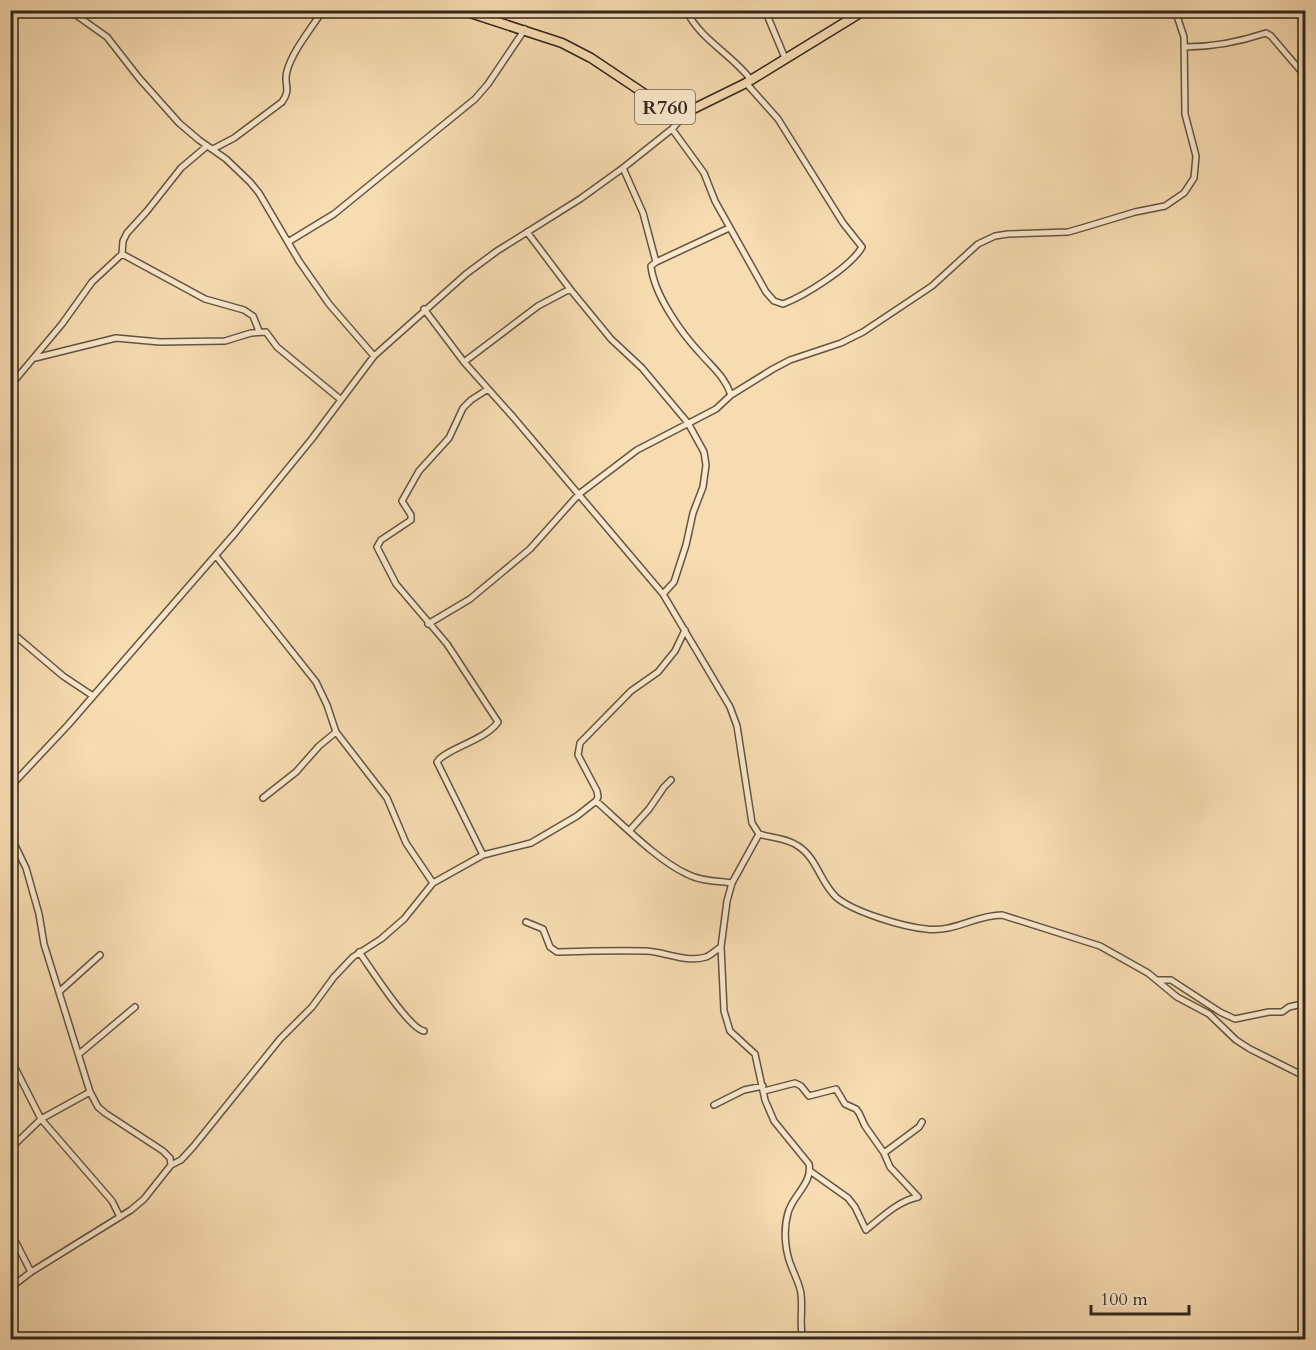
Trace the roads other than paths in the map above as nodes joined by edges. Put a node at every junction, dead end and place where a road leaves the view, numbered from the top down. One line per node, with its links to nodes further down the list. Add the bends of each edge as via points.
1 (69, 10): 16 (street, via 107,37 179,123)
2 (323, 10): 16 (street, via 287,70 287,96 234,138)
3 (461, 10): 8 (main road, R760)
4 (686, 10): 13 (street, via 706,38 741,66)
5 (765, 10): 11 (street)
6 (865, 10): 11 (main road, R760)
7 (1175, 10): 10 (street)
8 (478, 13): 9 (main road, R760)
9 (525, 29): 14 (main road, R760, via 591,58 666,108); 20 (street, via 474,99 334,214)
10 (1185, 48): 12 (street, via 1242,42 1266,33); 31 (street, via 1185,114 1196,168 1191,185 1174,201 1068,232 995,236 978,244 932,286 863,332 790,360)
11 (785, 58): 13 (main road, R760)
12 (1305, 77)
13 (749, 81): 14 (main road, R760); 18 (street, via 862,247 857,257 831,276 783,304 766,292)
14 (687, 112): 15 (street)
15 (672, 129): 17 (street); 18 (street, via 704,173)
16 (210, 147): 20 (street, via 250,182); 21 (street, via 181,168 127,233)
17 (623, 168): 19 (street); 22 (street, via 643,213)
18 (729, 228): 22 (street)
19 (527, 232): 23 (street); 24 (street)
20 (288, 242): 26 (street, via 329,304)
21 (122, 254): 25 (street, via 205,299 244,310 253,316); 27 (street, via 92,282)
22 (656, 262): 31 (street, via 651,266 652,274 669,311 721,375)
23 (570, 289): 28 (street, via 538,306); 33 (street)
24 (424, 309): 26 (street); 28 (street)
25 (259, 331): 27 (street, via 225,341 116,338); 32 (street, via 266,332 277,347)
26 (374, 356): 32 (street)
27 (35, 358): 29 (street)
28 (464, 362): 30 (street)
29 (10, 386)
30 (488, 389): 34 (street); 37 (street, via 463,408 449,438 419,471 402,501 411,520 377,547 396,584)
31 (731, 395): 33 (street, via 716,409)
32 (340, 399): 35 (street)
33 (688, 423): 34 (street, via 637,450); 36 (street, via 704,452 703,487 674,582)
34 (579, 494): 36 (street); 37 (street, via 530,549 470,599)
35 (216, 555): 40 (street); 41 (street, via 316,682)
36 (663, 594): 38 (street)
37 (428, 624): 49 (street, via 447,644 498,722 437,762)
38 (685, 630): 45 (street, via 658,672 631,692 580,743 578,755 597,791); 47 (street, via 730,707 750,815)
39 (10, 631): 40 (street)
40 (93, 696): 43 (street)
41 (336, 732): 44 (street); 50 (street, via 387,798 406,843)
42 (671, 780): 46 (street)
43 (10, 787)
44 (263, 798)
45 (596, 801): 46 (street); 49 (street, via 531,843)
46 (630, 830): 51 (street, via 685,874)
47 (759, 834): 51 (street); 56 (street, via 797,845 838,898 904,926 940,930 991,915 1017,919 1100,946)
48 (10, 835): 57 (street, via 27,868 44,944)
49 (483, 855): 50 (street)
50 (433, 883): 54 (street, via 404,919)
51 (732, 883): 53 (street)
52 (526, 922): 53 (street, via 543,929 550,947 557,952 649,951 696,958 707,957)
53 (721, 947): 64 (street, via 724,1011 730,1031 754,1054)
54 (359, 952): 60 (street, via 407,1018); 71 (street, via 280,1039 187,1154)
55 (100, 955): 57 (street)
56 (1157, 980): 58 (street, via 1171,980 1235,1019 1282,1012); 63 (street, via 1177,997 1209,1014 1236,1040)
57 (60, 991): 61 (street)
58 (1305, 1003)
59 (135, 1007): 61 (street)
60 (424, 1031)
61 (79, 1054): 65 (street)
62 (10, 1058): 67 (street)
63 (1305, 1077)
64 (764, 1088): 66 (street, via 744,1090); 70 (street, via 795,1083 809,1096 836,1089 845,1104 856,1109); 72 (street, via 774,1121 809,1164)
65 (90, 1092): 67 (street); 71 (street, via 98,1107 163,1151)
66 (714, 1105)
67 (41, 1119): 69 (street); 73 (street, via 112,1201)
68 (922, 1122): 70 (street)
69 (10, 1149)
70 (884, 1153): 72 (street, via 890,1167 918,1197 900,1204 866,1230 848,1198)
71 (171, 1165): 73 (street, via 144,1199)
72 (810, 1171): 77 (street, via 790,1208 786,1231 786,1249 801,1292)
73 (120, 1217): 75 (street)
74 (10, 1231): 75 (street)
75 (31, 1272): 76 (street)
76 (10, 1288)
77 (803, 1340)

